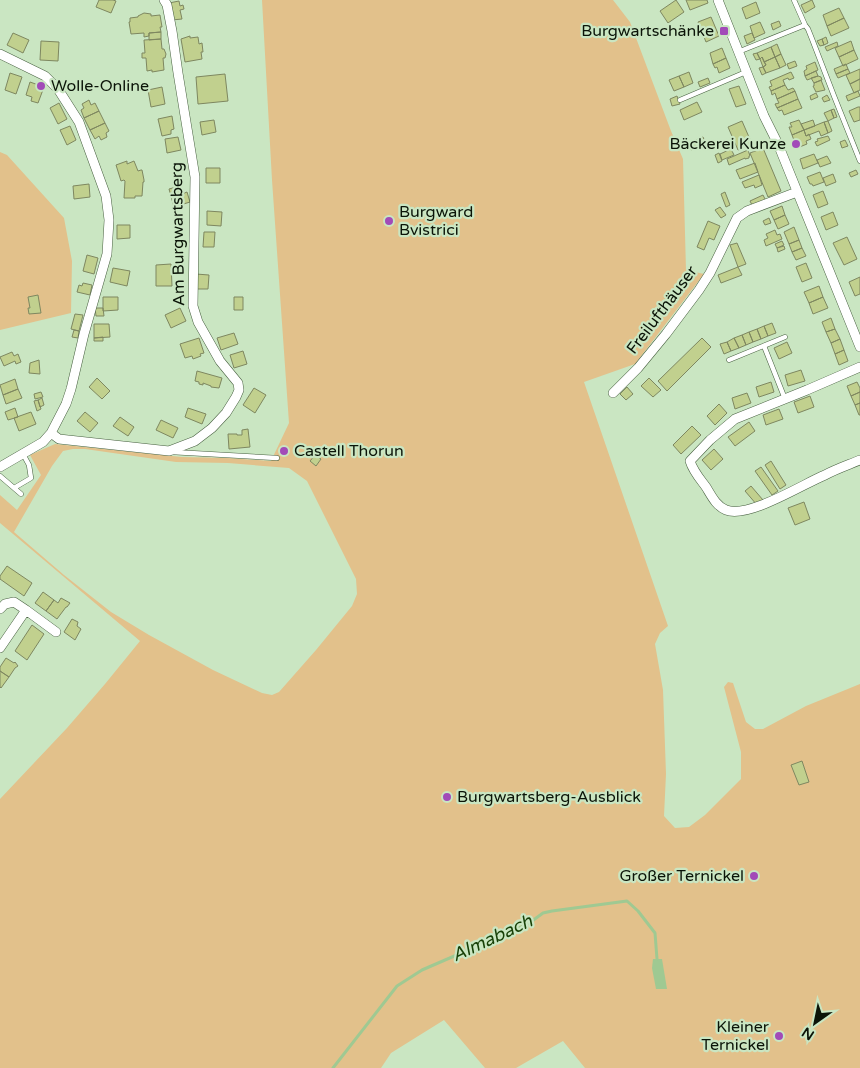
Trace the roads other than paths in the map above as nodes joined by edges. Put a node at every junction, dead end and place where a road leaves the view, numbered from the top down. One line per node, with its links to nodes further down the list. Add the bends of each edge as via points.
1 (164, 0): 19 (street, Am Burgwartsberg, via 172,31 195,177 193,306 198,322 220,361 238,383 239,390 226,413 212,428 196,442)
2 (718, 0): 5 (street)
3 (794, 0): 4 (lane)
4 (805, 25): 5 (lane); 9 (lane)
5 (738, 52): 7 (street)
6 (0, 54): 18 (street, via 45,76 58,89 79,122 106,196 109,220 107,254 71,390)
7 (746, 72): 8 (lane); 10 (street)
8 (680, 100)
9 (860, 161)
10 (797, 192): 13 (street); 16 (street, Freilufthäuser, via 737,218 699,290 638,368)
11 (785, 337): 12 (lane)
12 (764, 346): 14 (lane); 17 (lane)
13 (860, 347)
14 (728, 360)
15 (860, 367): 17 (street)
16 (614, 393)
17 (785, 398): 22 (street, via 734,419 690,461 718,505 735,511 762,506)
18 (52, 433): 19 (street, Am Burgwartsberg, via 59,439); 20 (street)
19 (169, 452): 21 (lane)
20 (23, 454): 23 (street); 25 (lane, via 31,478)
21 (277, 458)
22 (860, 460)
23 (0, 467)
24 (0, 476): 25 (lane)
25 (14, 488): 26 (lane)
26 (22, 494)
27 (0, 609): 28 (street, via 14,602)
28 (26, 610): 29 (street); 30 (street)
29 (56, 632)
30 (4, 634): 31 (street)
31 (0, 648)

